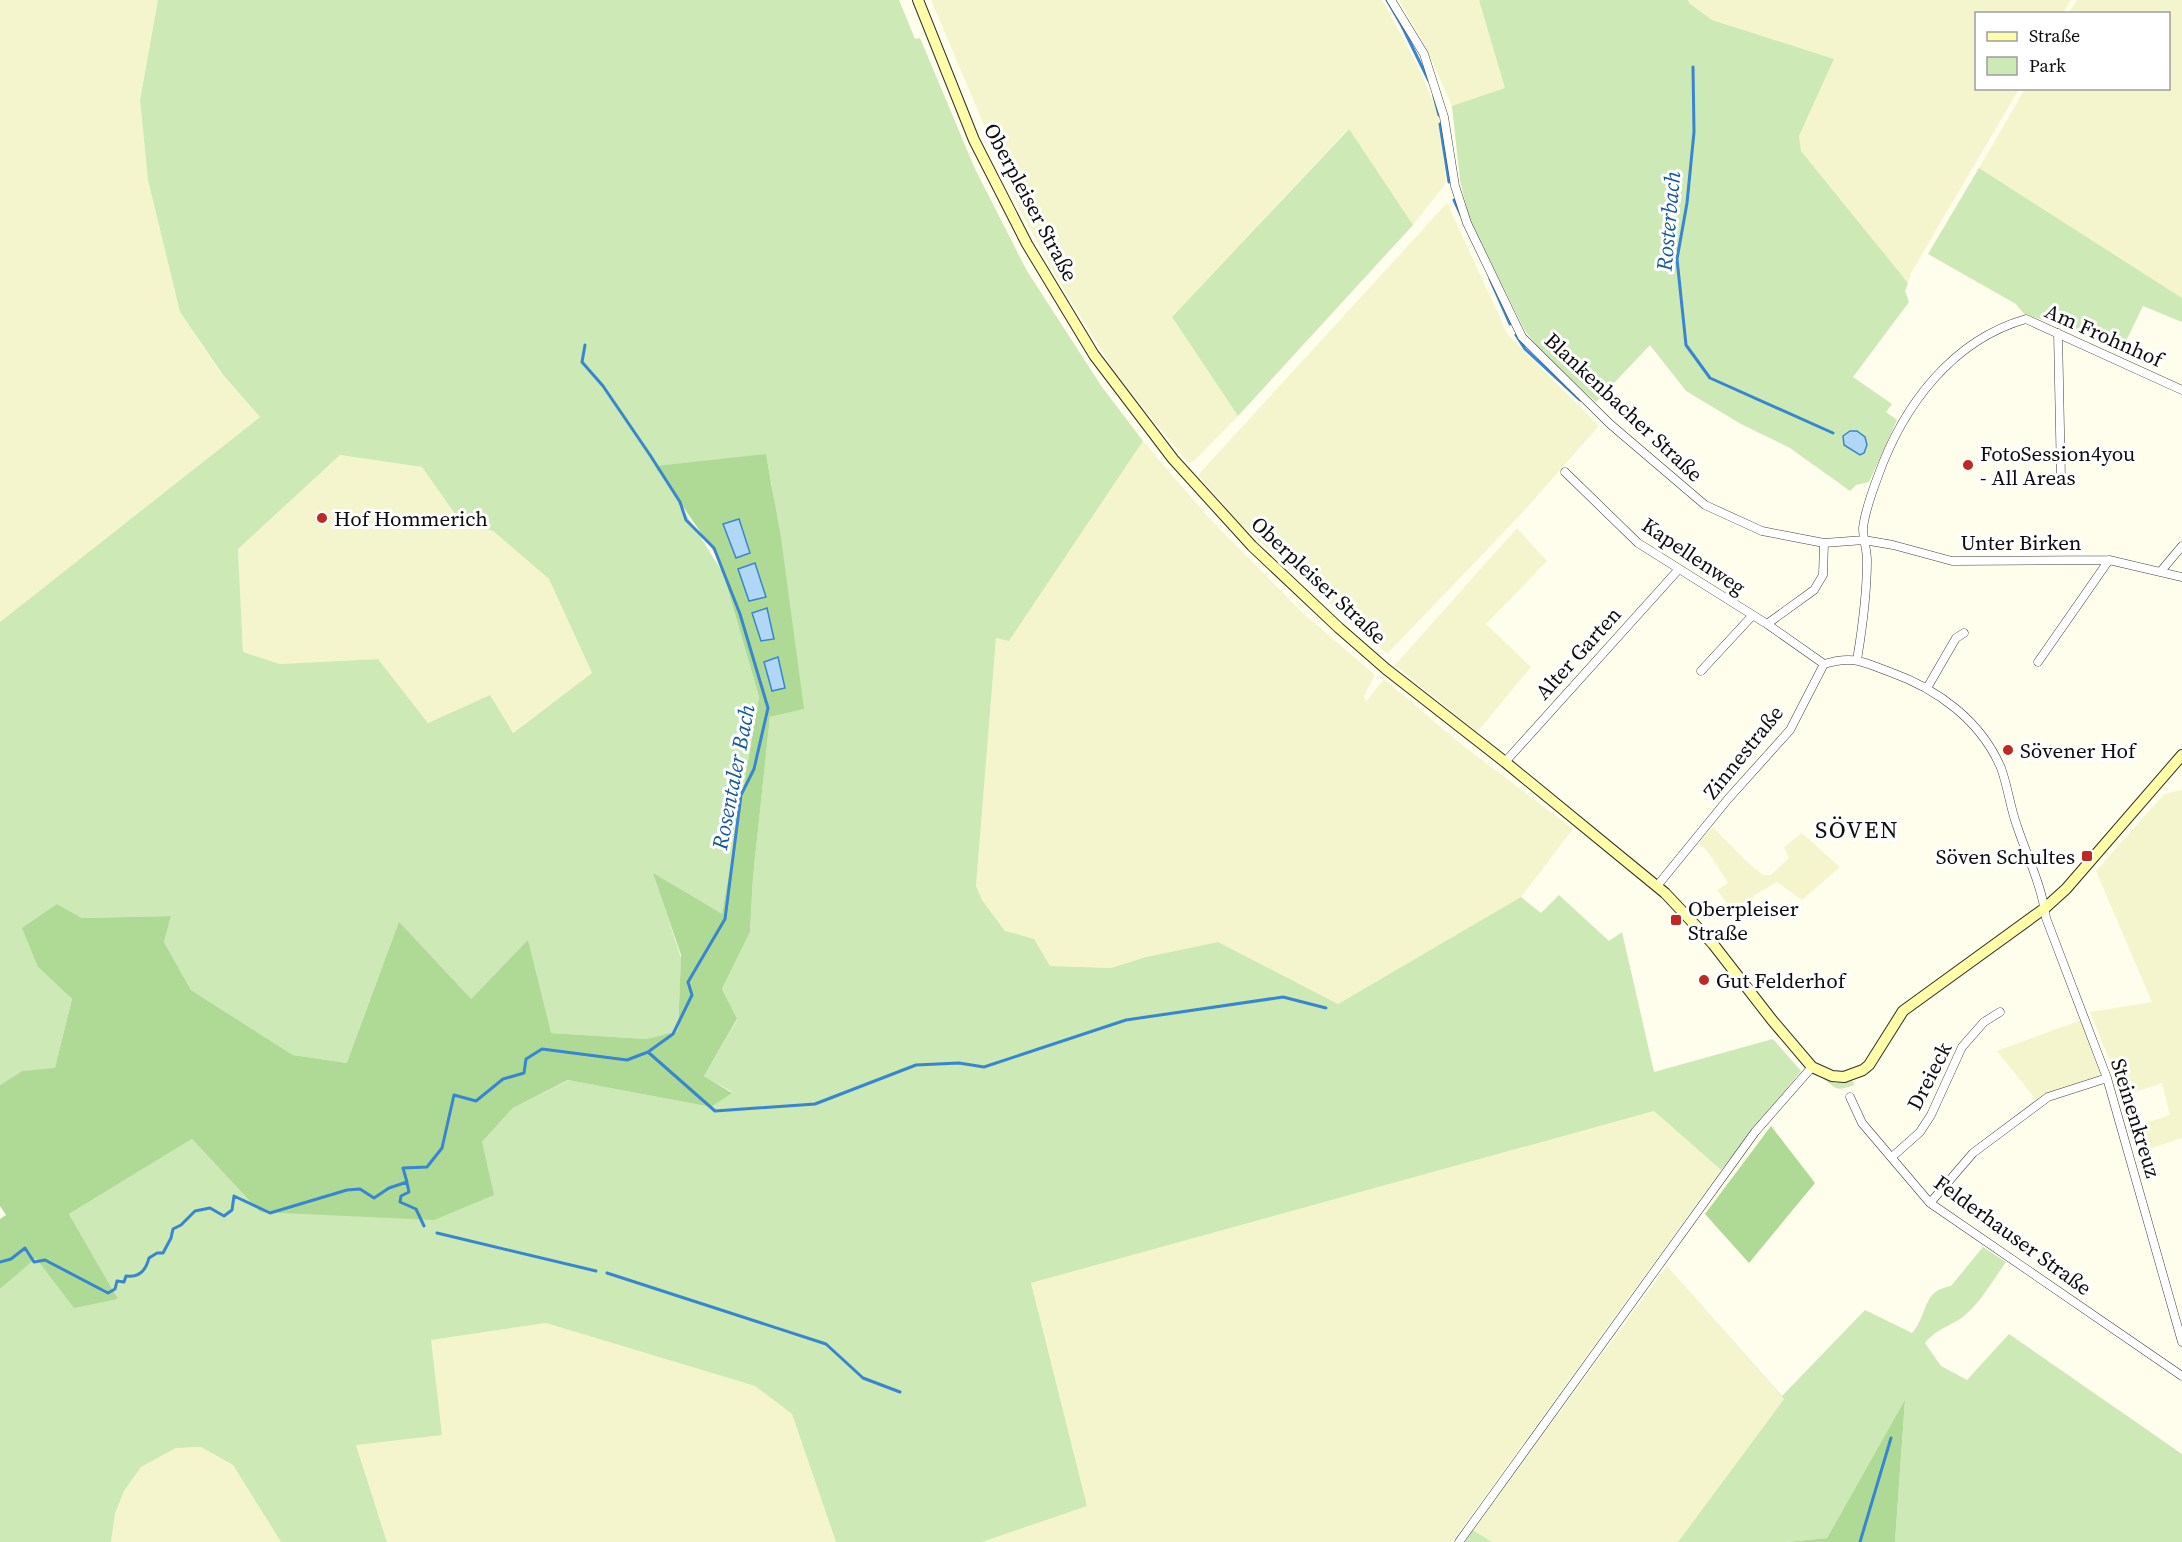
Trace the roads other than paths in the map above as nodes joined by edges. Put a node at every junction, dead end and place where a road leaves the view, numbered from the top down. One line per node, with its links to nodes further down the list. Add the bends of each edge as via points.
1 (918, 0): 23 (main road, Oberpleiser Straße, via 974,140 1027,244 1094,355 1139,416 1217,508 1296,590 1386,669)
2 (1391, 0): 8 (street, Blankenbacher Straße, via 1424,54 1444,117 1455,186 1467,223 1522,337 1610,424 1705,505 1762,531)
3 (2058, 333): 4 (street, Am Frohnhof); 6 (street); 7 (street, Am Frohnhof, via 2026,320 2003,326 1943,368 1911,406 1888,449 1863,527)
4 (2182, 390)
5 (1565, 472): 11 (street, Kapellenweg, via 1638,543)
6 (2061, 477)
7 (1864, 540): 8 (street, Blankenbacher Straße); 10 (street, Unter Birken, via 1952,561); 17 (street, Am Frohnhof, via 1867,560)
8 (1824, 543): 15 (street, via 1822,575 1814,590)
9 (2182, 546): 12 (street)
10 (2109, 560): 12 (street, Unter Birken); 18 (street, Unter Birken)
11 (1679, 569): 14 (street, Kapellenweg); 23 (street, Alter Garten)
12 (2162, 572): 13 (street, Unter Birken)
13 (2182, 577)
14 (1752, 616): 15 (street, Kapellenweg); 20 (street, Kapellenweg)
15 (1767, 624): 19 (street, Kapellenweg)
16 (1964, 633): 21 (street, via 1956,638)
17 (1857, 660): 19 (street); 21 (street)
18 (2038, 662)
19 (1824, 664): 26 (street, Zinnestraße, via 1790,730)
20 (1701, 671)
21 (1928, 688): 27 (street, via 1959,711 1990,746 2002,771)
22 (2182, 755): 24 (main road)
23 (1505, 762): 26 (main road, Oberpleiser Straße)
24 (2171, 767): 25 (main road); 27 (main road)
25 (2182, 773)
26 (1657, 885): 29 (main road, Oberpleiser Straße, via 1713,944)
27 (2045, 908): 29 (main road, via 1903,1011 1863,1070 1844,1077); 30 (street, Steinenkreuz)
28 (2000, 1012): 32 (street, Dreieck, via 1984,1022 1962,1047 1931,1115 1920,1132)
29 (1812, 1067): 37 (street, via 1755,1132)
30 (2107, 1078): 33 (street, via 2048,1097 1973,1153); 34 (street, Steinenkreuz)
31 (1850, 1097): 32 (street, Felderhauser Straße, via 1862,1123)
32 (1892, 1158): 33 (street, Felderhauser Straße)
33 (1930, 1203): 36 (street, Felderhauser Straße)
34 (2178, 1312): 35 (street, Steinenkreuz)
35 (2182, 1342)
36 (2182, 1376)
37 (1459, 1542)

